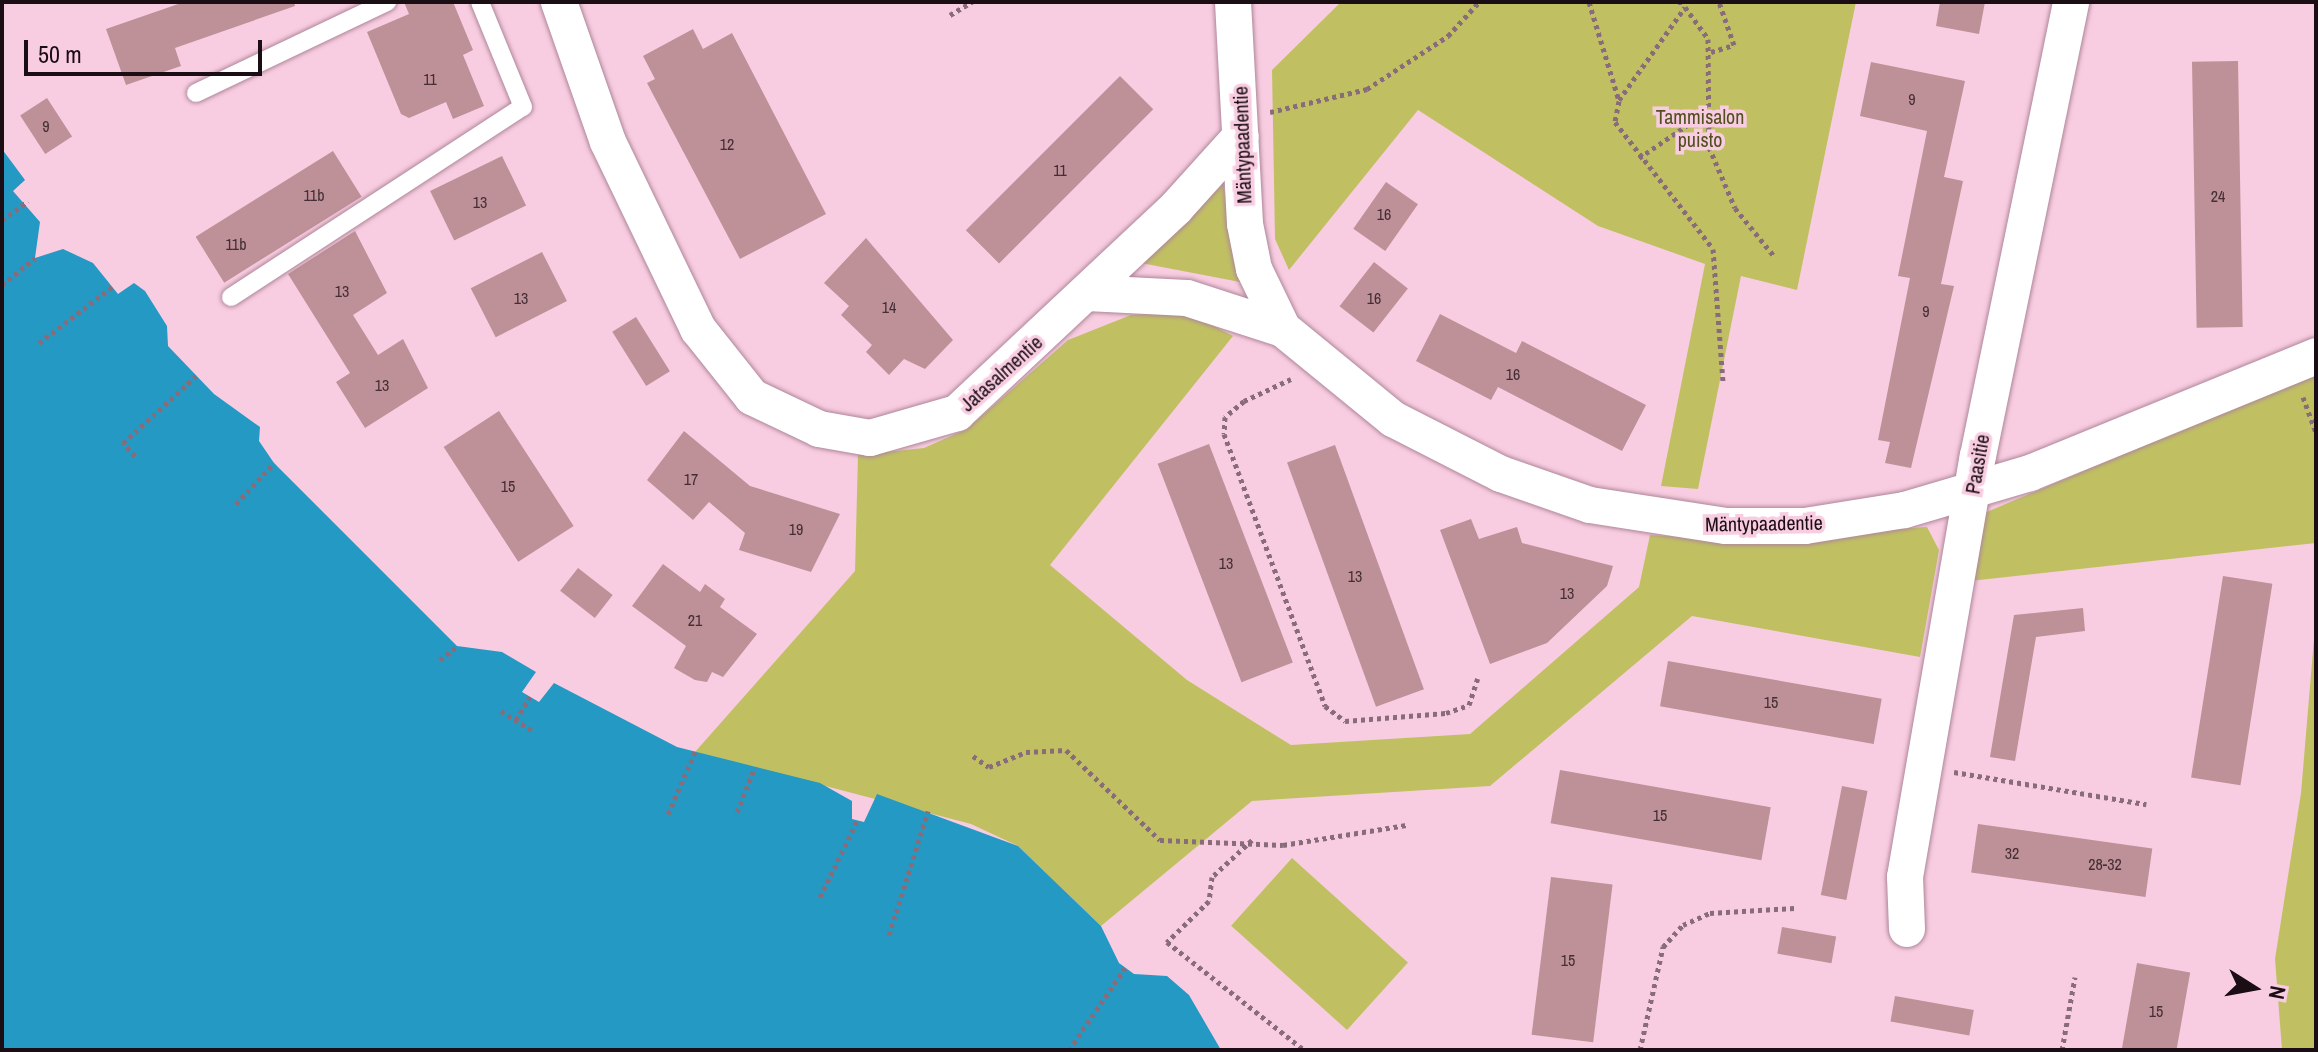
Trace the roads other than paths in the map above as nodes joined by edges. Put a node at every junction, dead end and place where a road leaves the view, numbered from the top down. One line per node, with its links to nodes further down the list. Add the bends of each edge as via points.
1 (387, 2): 6 (lane)
2 (480, 2): 9 (lane, via 523,107)
3 (559, 2): 8 (street, Jatasalmentie, via 585,88 691,315 724,368 768,410 870,438 932,424 981,396)
4 (1233, 2): 7 (street, Mäntypaadentie)
5 (2071, 2): 12 (street, Paasitie)
6 (196, 93)
7 (1253, 125): 8 (street, Jatasalmentie); 10 (street, Mäntypaadentie, via 1254,269)
8 (1087, 293): 10 (street, Mäntypaadentie, via 1187,298)
9 (231, 297)
10 (1283, 329): 12 (street, Mäntypaadentie, via 1317,363 1446,449 1538,488 1632,514 1726,526 1805,526)
11 (2307, 371): 12 (street, Mäntypaadentie)
12 (1972, 493): 13 (street, Paasitie, via 1905,877)
13 (1907, 929)

